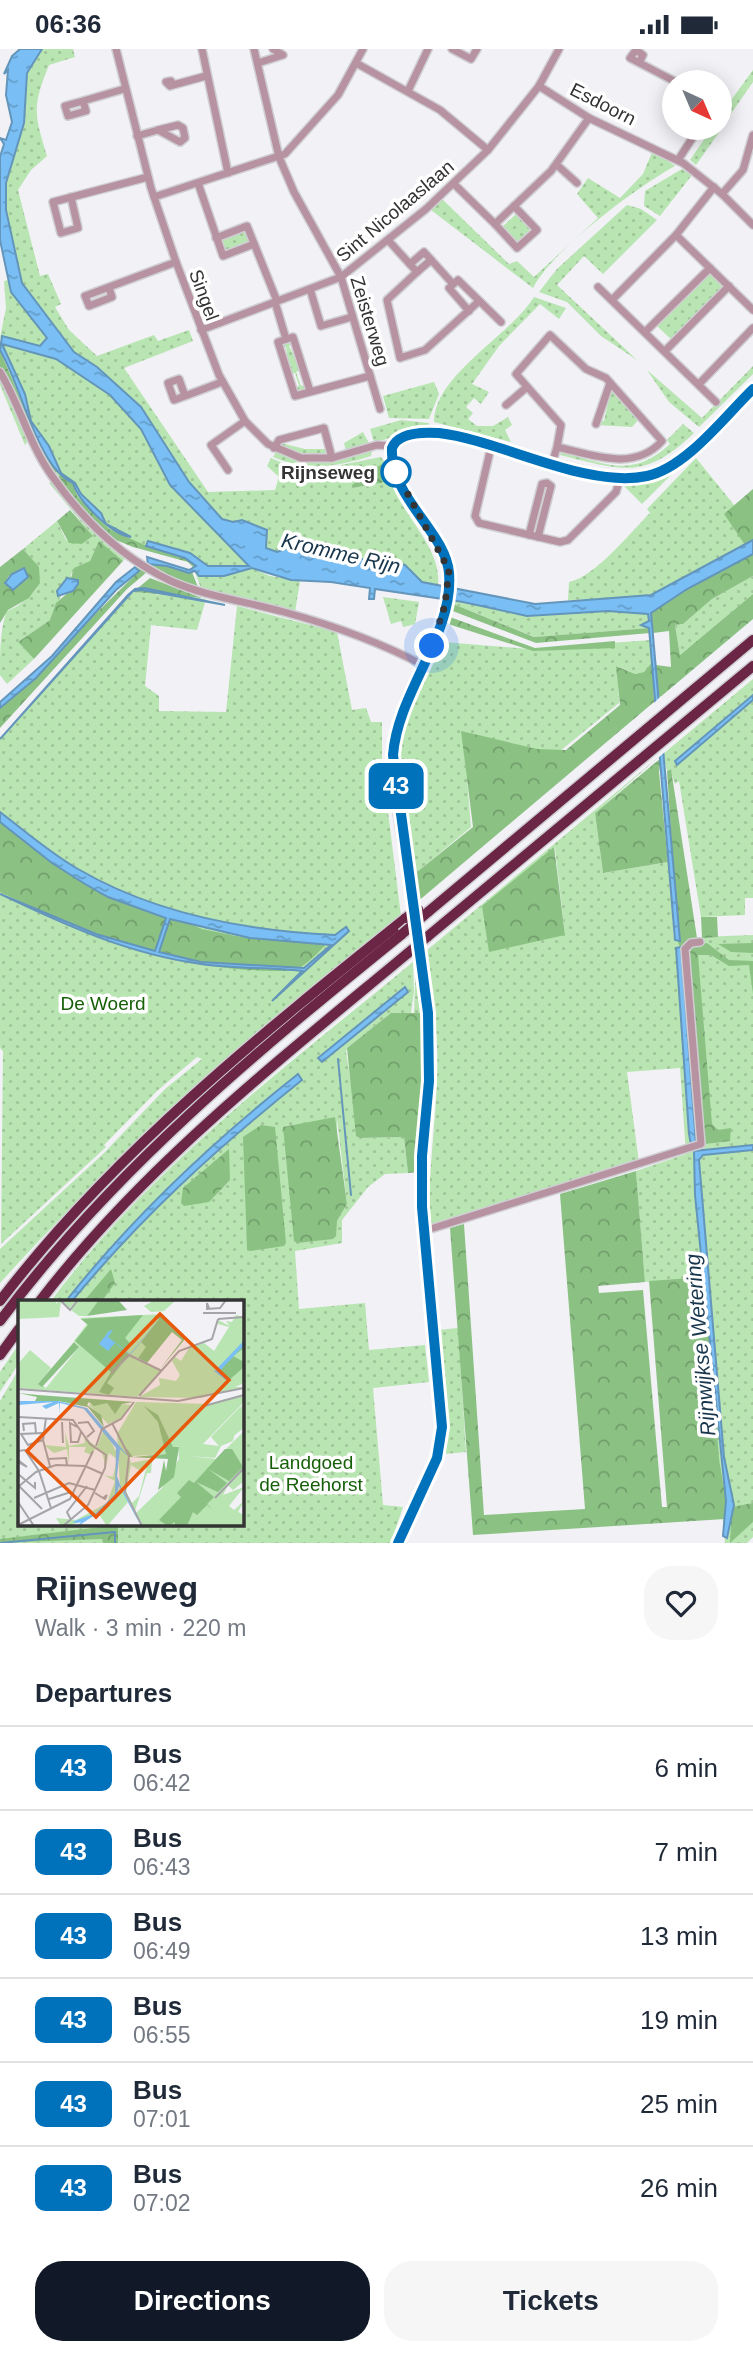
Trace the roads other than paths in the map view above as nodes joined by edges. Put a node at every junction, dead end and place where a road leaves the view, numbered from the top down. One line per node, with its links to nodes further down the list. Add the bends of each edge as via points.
1 (116, 49): 18 (street, Singel)
2 (202, 49): 15 (street)
3 (254, 49): 12 (street, Zeisterweg)
4 (274, 49): 10 (street)
5 (363, 49): 13 (street)
6 (428, 49): 19 (street)
7 (452, 49): 8 (street, via 471,59)
8 (477, 49)
9 (559, 49): 17 (street, Sint Nicolaaslaan)
10 (285, 52): 12 (street)
11 (640, 61): 14 (street)
12 (258, 63): 27 (street, Zeisterweg)
13 (356, 63): 19 (street); 27 (street, via 338,95)
14 (662, 74)
15 (206, 76): 16 (street); 30 (street)
16 (173, 85)
17 (539, 86): 21 (street, Esdoorn); 26 (street, Sint Nicolaaslaan)
18 (124, 89): 20 (street); 24 (street, Singel)
19 (408, 91): 26 (street, via 452,118)
20 (83, 101)
21 (589, 118): 28 (street, Esdoorn); 29 (street)
22 (158, 130): 24 (street)
23 (753, 135): 36 (street, via 743,170)
24 (137, 136): 31 (street, Singel)
25 (691, 140): 28 (street)
26 (488, 150): 34 (street, Sint Nicolaaslaan)
27 (279, 157): 30 (street); 51 (street, Zeisterweg, via 293,192)
28 (678, 160): 35 (street, Esdoorn)
29 (557, 165): 33 (street); 39 (street)
30 (228, 173): 32 (street)
31 (148, 177): 37 (street); 38 (street, Singel)
32 (198, 183): 38 (street); 43 (street)
33 (577, 183)
34 (454, 184): 40 (street); 44 (street, Sint Nicolaaslaan)
35 (714, 187): 36 (street, Esdoorn); 42 (street)
36 (722, 194): 41 (street, Esdoorn)
37 (71, 197): 37 (street, via 53,202 61,233 78,228)
38 (154, 198): 47 (street, Singel)
39 (514, 206): 40 (street); 40 (street, via 537,230 517,248)
40 (495, 224)
41 (753, 225)
42 (676, 235): 49 (street); 57 (street)
43 (216, 238): 45 (street, via 223,256); 45 (street, via 247,226)
44 (388, 240): 48 (street); 51 (street, Sint Nicolaaslaan)
45 (254, 244): 58 (street)
46 (431, 260): 48 (street, via 424,252); 50 (street); 52 (street)
47 (176, 262): 55 (street); 65 (street, Singel)
48 (410, 264): 50 (street)
49 (710, 268): 53 (street); 66 (street)
50 (417, 272): 61 (street, via 387,300 399,356 423,351)
51 (341, 277): 56 (street, Sint Nicolaaslaan); 62 (street, Zeisterweg)
52 (453, 284): 59 (street, via 458,280); 61 (street, via 449,288)
53 (729, 286): 60 (street); 68 (street)
54 (598, 287): 57 (street)
55 (109, 288)
56 (310, 289): 58 (street, Sint Nicolaaslaan); 62 (street, via 321,326)
57 (612, 300): 66 (street)
58 (276, 302): 65 (street, Sint Nicolaaslaan); 67 (street)
59 (477, 303): 61 (street); 63 (street, via 481,300)
60 (753, 310)
61 (468, 311)
62 (352, 317): 70 (street, Zeisterweg)
63 (501, 322)
64 (753, 328): 73 (street)
65 (201, 330): 71 (street, Singel)
66 (645, 332): 68 (street)
67 (286, 339): 77 (street, via 293,337); 77 (street, via 278,342 295,396)
68 (665, 351): 73 (street)
69 (0, 372): 96 (street, via 30,440 53,478 100,533 140,564 200,593 308,619 383,645)
70 (370, 376): 77 (street); 80 (street, Zeisterweg)
71 (222, 382): 74 (street, via 185,396 178,379); 81 (street, Singel)
72 (610, 383): 75 (street, via 586,369 550,335 516,374); 82 (street); 87 (street, via 662,441 653,451 630,460)
73 (699, 384): 78 (street)
74 (156, 385)
75 (527, 387): 79 (street); 87 (street, via 561,425)
76 (753, 389): 92 (street, Singel, via 677,463 646,477)
77 (310, 391)
78 (716, 402)
79 (506, 405)
80 (380, 409)
81 (245, 421): 83 (street); 85 (street, Singel)
82 (596, 424)
83 (211, 445): 88 (street); 91 (street)
84 (393, 446): 86 (street, Singel, via 404,437 437,433); 89 (street, Singel, via 377,445); 96 (street, via 396,474 447,562 446,602)
85 (274, 447): 89 (street, Singel, via 301,458); 89 (street, via 279,440 324,428)
86 (491, 447): 90 (street, Singel); 93 (street, via 475,516 479,523)
87 (557, 447): 90 (street)
88 (202, 450)
89 (332, 458)
90 (553, 460): 92 (street, Singel)
91 (229, 470)
92 (620, 478): 94 (street, via 616,492 568,540)
93 (528, 535): 94 (street); 94 (street, via 542,484 547,483 551,486)
94 (538, 537)
95 (753, 641): 98 (highway, via 443,898)
96 (423, 665): 98 (street, via 400,715 393,755)
97 (753, 666): 103 (highway, bridge, via 420,933 408,953 149,1176)
98 (420, 909): 101 (highway, bridge, via 281,1019); 101 (highway, bridge, via 402,934 288,1027)
99 (700, 941): 102 (street, via 685,949 701,1145)
100 (420, 956): 102 (street, via 429,1068 422,1156)
101 (269, 1036): 104 (highway, via 154,1130 96,1189); 105 (highway, via 108,1191)
102 (424, 1231): 108 (street, via 441,1440)
103 (41, 1300)
104 (0, 1301)
105 (0, 1321)
106 (18, 1330): 107 (highway)
107 (0, 1355)
108 (398, 1543)

